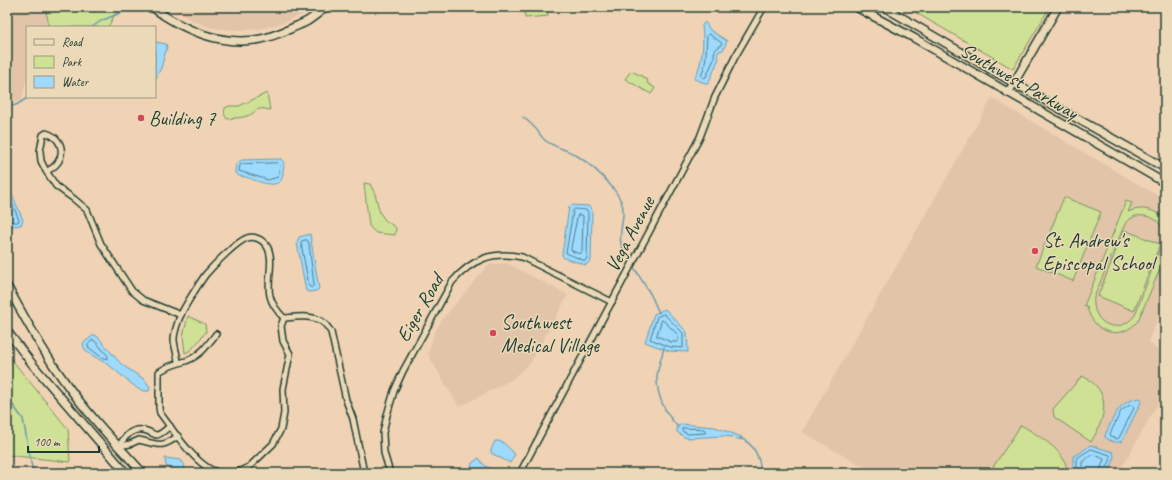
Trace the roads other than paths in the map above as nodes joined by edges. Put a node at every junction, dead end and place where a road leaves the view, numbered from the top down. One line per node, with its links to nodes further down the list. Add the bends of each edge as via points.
1 (152, 7): 2 (main road, via 180,26 198,33 220,39 243,41 278,34 308,21)
2 (326, 7)
3 (764, 7): 15 (street, Vega Avenue, via 714,97 700,137)
4 (856, 7): 8 (main road, Southwest Parkway)
5 (884, 7): 7 (main road, Southwest Parkway)
6 (1058, 7): 7 (main road)
7 (1014, 83): 8 (main road); 9 (main road, Southwest Parkway)
8 (1008, 93): 10 (main road, Southwest Parkway)
9 (1124, 145): 10 (main road); 11 (main road, Southwest Parkway)
10 (1117, 156): 13 (main road, Southwest Parkway)
11 (1165, 168)
12 (46, 171): 12 (street, via 40,151 43,135 46,133 53,135 61,147 59,163); 16 (street, via 56,186 87,210 101,244 132,292 143,300)
13 (1165, 183)
14 (7, 286): 23 (main road, via 60,376)
15 (612, 302): 30 (street, Eiger Road, via 522,257 501,255 481,258 464,269 446,291 397,384 383,433 384,453); 31 (street, Vega Avenue)
16 (181, 315): 17 (street, via 205,275 239,242 256,238 269,250 270,296 276,310); 20 (street, via 174,340)
17 (284, 318): 28 (street, via 281,326 283,341 290,354 283,389 284,413 281,429 272,444 249,467); 29 (street, via 312,318 324,323 331,332)
18 (7, 331): 24 (main road)
19 (216, 334): 20 (street, via 205,350)
20 (178, 363): 21 (street, via 159,372 160,413)
21 (170, 426): 22 (street); 23 (street, via 156,435 142,430 134,431 125,436)
22 (178, 436): 23 (street, via 167,443 152,444 139,440); 27 (street, via 202,465)
23 (118, 446): 24 (main road); 26 (main road)
24 (108, 452): 25 (main road)
25 (126, 473)
26 (143, 473)
27 (221, 473)
28 (236, 473)
29 (364, 473)
30 (390, 473)
31 (520, 473)

